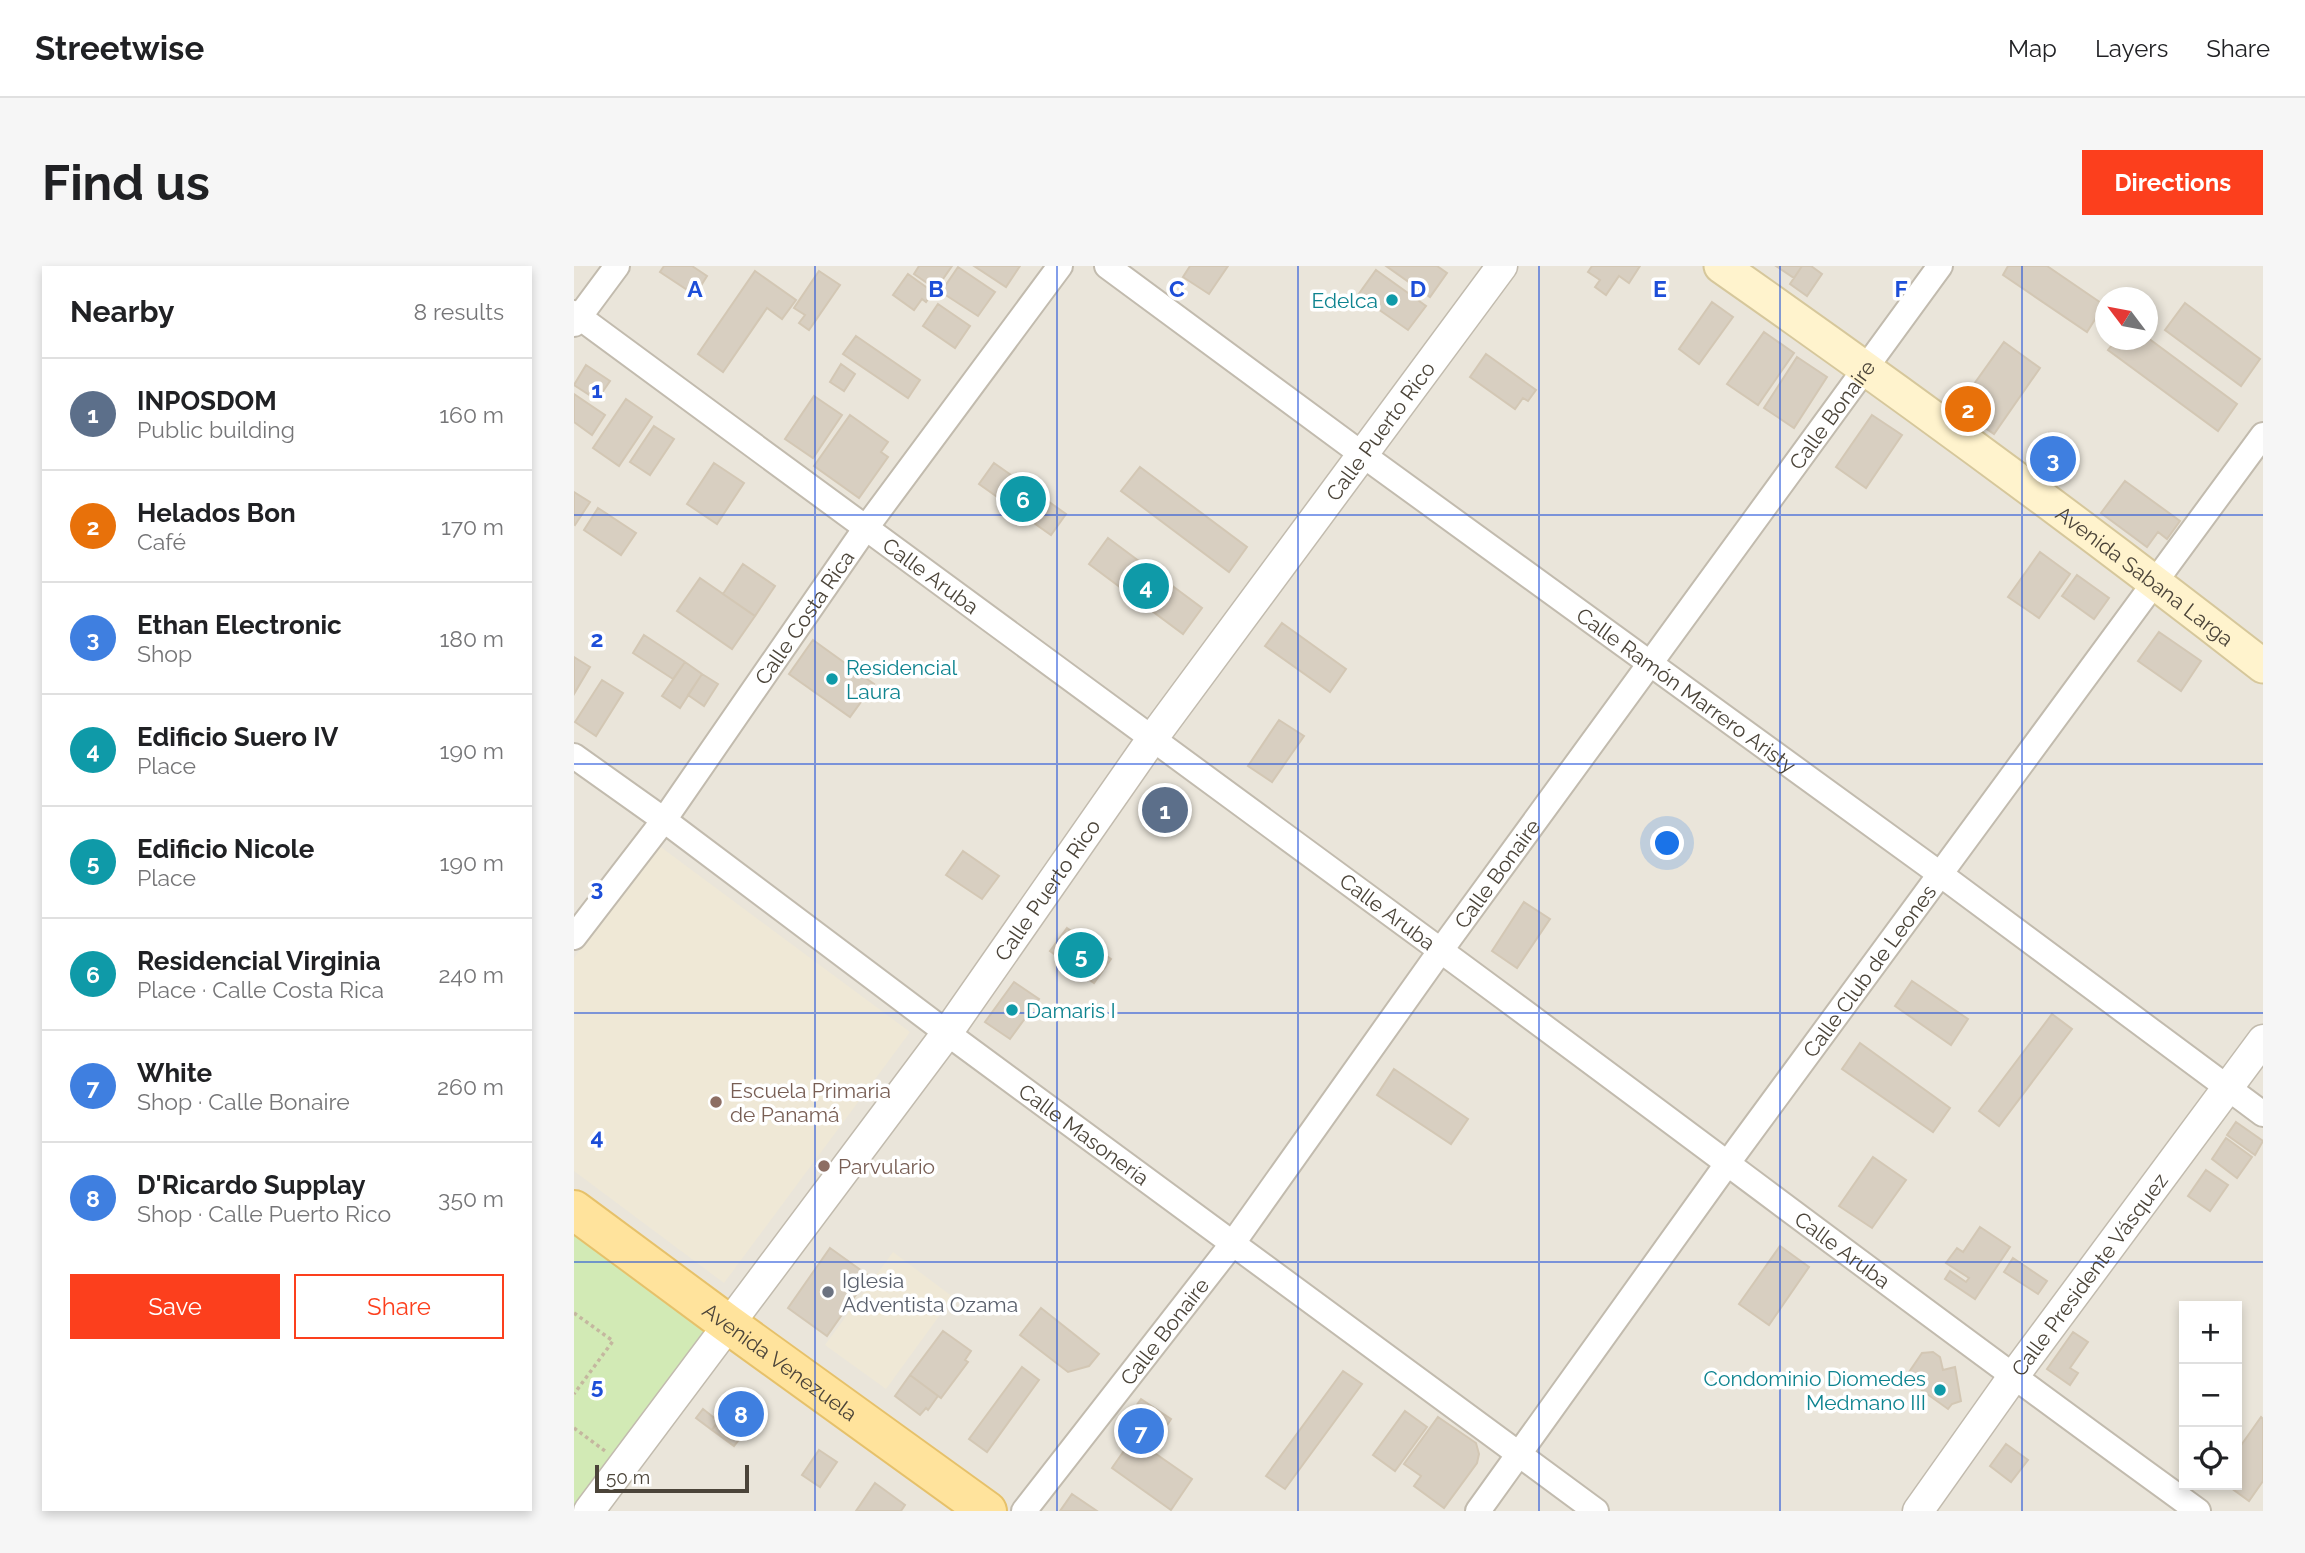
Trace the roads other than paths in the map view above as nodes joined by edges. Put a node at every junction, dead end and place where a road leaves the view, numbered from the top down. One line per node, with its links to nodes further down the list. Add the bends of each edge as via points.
1 (617, 266): 7 (street)
2 (1060, 266): 11 (street, Calle Costa Rica)
3 (1107, 266): 10 (street, Calle Ramón Marrero Aristy)
4 (1502, 266): 10 (street, Calle Puerto Rico)
5 (1721, 266): 8 (main road, Avenida Sabana Larga)
6 (1940, 266): 8 (street, Calle Bonaire)
7 (576, 318): 11 (street, Calle Aruba)
8 (1865, 367): 12 (main road, Avenida Sabana Larga); 13 (street, Calle Bonaire)
9 (2263, 435): 12 (street, Calle Club de Leones)
10 (1363, 456): 13 (street, Calle Ramón Marrero Aristy); 15 (street, Calle Puerto Rico)
11 (865, 529): 15 (street, Calle Aruba); 17 (street, Calle Costa Rica)
12 (2156, 583): 14 (main road, Avenida Sabana Larga); 18 (street, Calle Club de Leones)
13 (1650, 662): 18 (street, Calle Ramón Marrero Aristy); 20 (street, Calle Bonaire)
14 (2263, 666)
15 (1153, 739): 20 (street, Calle Aruba); 21 (street, Calle Puerto Rico)
16 (574, 756): 17 (street, Calle Masonería)
17 (664, 820): 19 (street, Calle Costa Rica); 21 (street, Calle Masonería)
18 (1940, 874): 23 (street, Calle Ramón Marrero Aristy); 25 (street, Calle Club de Leones)
19 (574, 937)
20 (1441, 950): 25 (street, Calle Aruba); 27 (street, Calle Bonaire)
21 (947, 1032): 27 (street, Calle Masonería); 28 (street, Calle Puerto Rico)
22 (2263, 1040): 23 (street, Calle Presidente Vásquez)
23 (2228, 1088): 24 (street, Calle Ramón Marrero Aristy); 29 (street, Calle Presidente Vásquez)
24 (2263, 1114)
25 (1727, 1164): 29 (street, Calle Aruba); 30 (street, Calle Club de Leones)
26 (574, 1210): 28 (main road, Avenida Venezuela)
27 (1233, 1243): 30 (street, Calle Masonería); 33 (street, Calle Bonaire)
28 (728, 1324): 31 (street, Calle Puerto Rico); 32 (main road, Avenida Venezuela)
29 (2013, 1377): 36 (street, Calle Presidente Vásquez); 37 (street, Calle Aruba)
30 (1520, 1455): 34 (street, Calle Club de Leones); 35 (street, Calle Masonería)
31 (590, 1511)
32 (987, 1511)
33 (1024, 1511)
34 (1478, 1511)
35 (1596, 1511)
36 (1918, 1511)
37 (2199, 1511)

